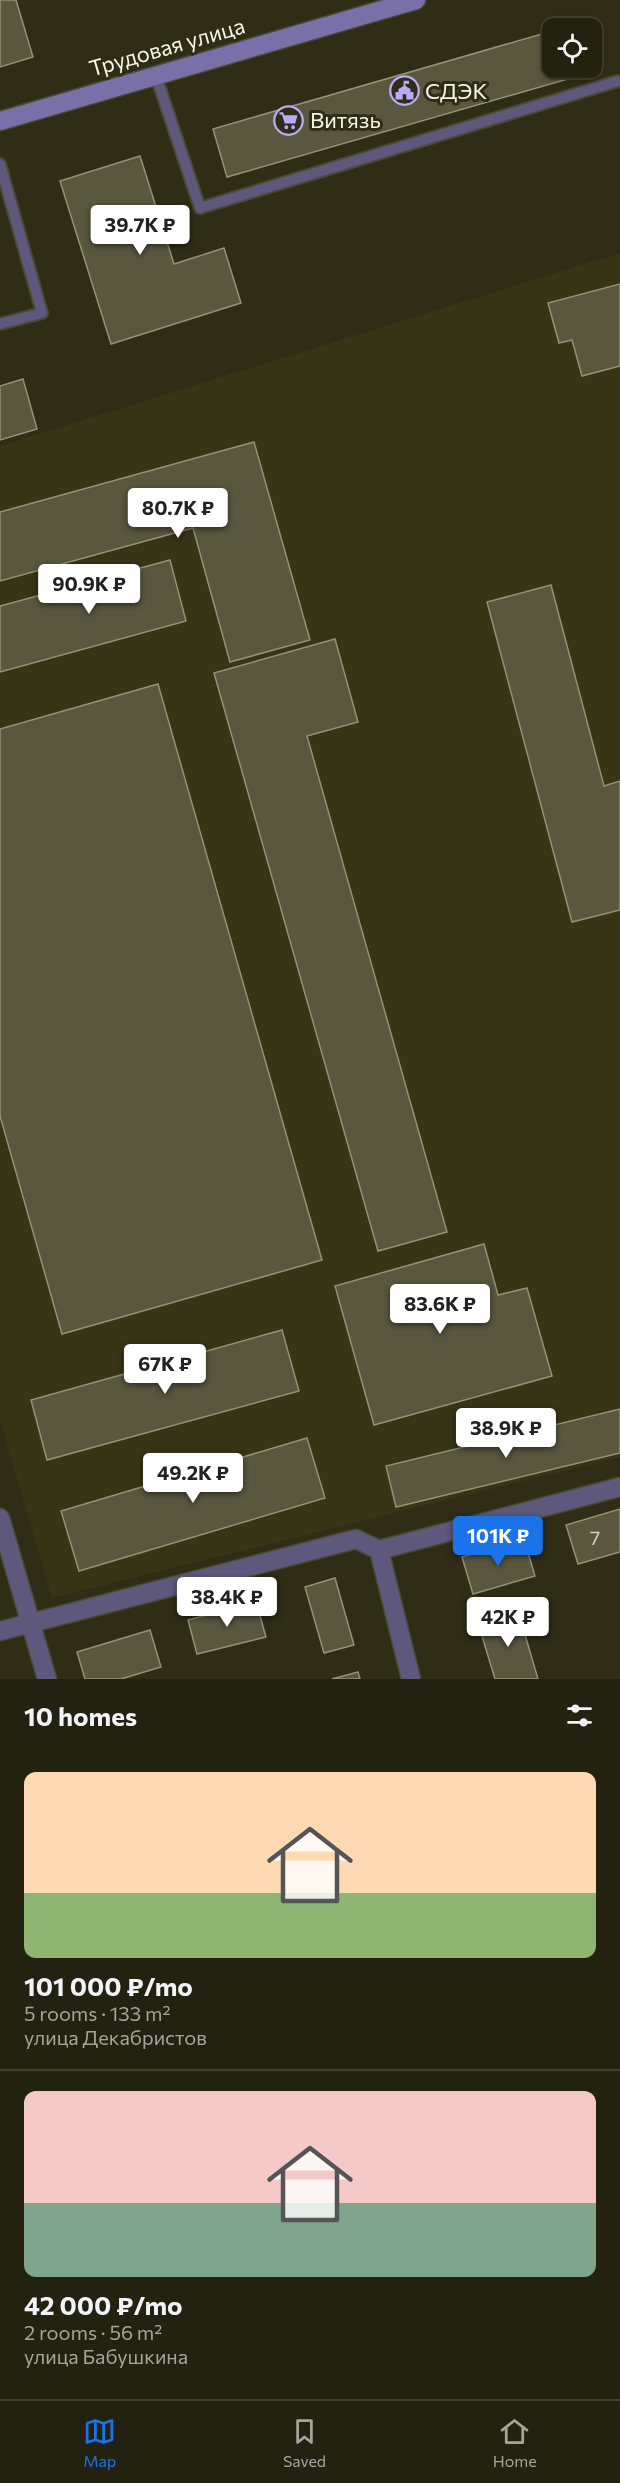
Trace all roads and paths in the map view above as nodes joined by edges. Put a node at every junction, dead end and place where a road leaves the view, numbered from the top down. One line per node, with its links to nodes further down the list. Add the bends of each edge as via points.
1 (416, 0): 2 (street, Трудовая улица)
2 (380, 5): 3 (street, Трудовая улица)
3 (156, 76): 4 (lane, via 200,208); 5 (street, Трудовая улица)
4 (618, 81)
5 (0, 121)
6 (0, 164): 7 (lane, via 42,313)
7 (0, 324)
8 (620, 1487): 10 (street)
9 (0, 1518): 11 (street)
10 (379, 1550): 11 (street, via 356,1539); 14 (street)
11 (31, 1622): 12 (street); 13 (street)
12 (0, 1631)
13 (47, 1679)
14 (411, 1679)

